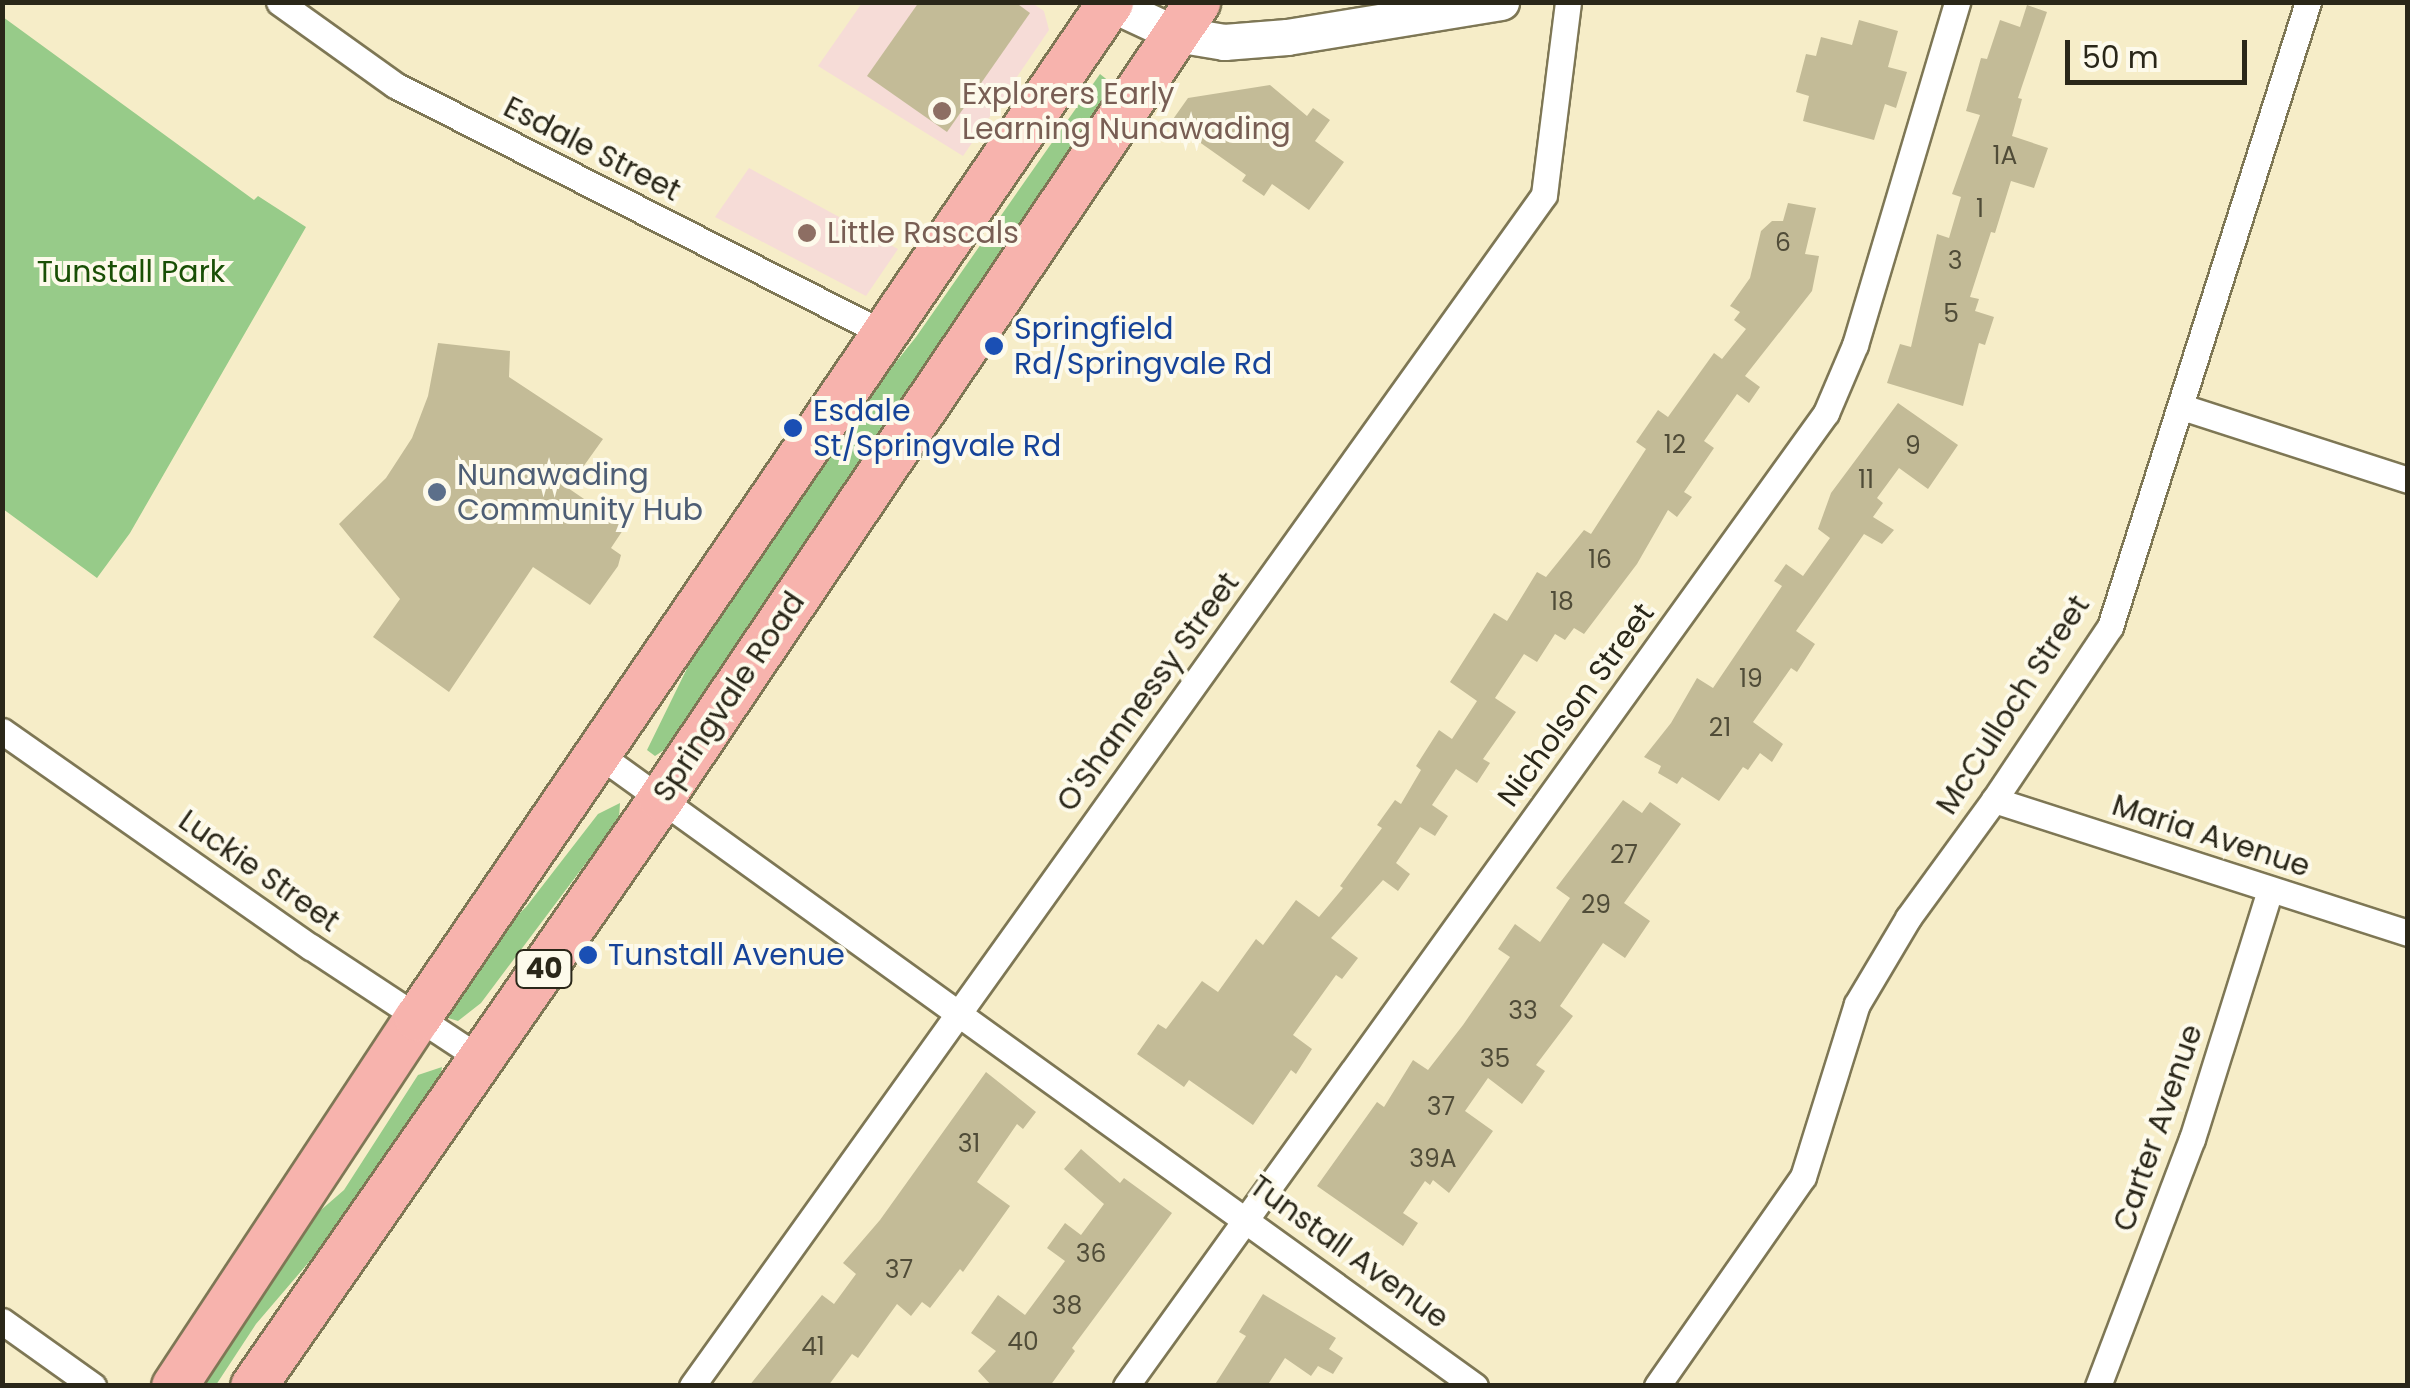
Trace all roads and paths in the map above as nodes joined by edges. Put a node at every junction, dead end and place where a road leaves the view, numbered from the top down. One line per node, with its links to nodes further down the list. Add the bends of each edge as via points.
1 (279, 2): 8 (street, Esdale Street, via 396,85)
2 (1501, 2): 7 (main road, via 1224,42)
3 (1568, 2): 17 (street, O'Shannessy Street, via 1544,194)
4 (1957, 2): 20 (street, Nicholson Street, via 1855,344 1826,413)
5 (2308, 2): 9 (street, McCulloch Street)
6 (1109, 3): 7 (main road); 8 (highway, 40)
7 (1186, 18): 13 (highway, Springvale Road / 40)
8 (886, 335): 12 (highway, 40)
9 (2182, 407): 10 (street); 14 (street, McCulloch Street, via 2110,627)
10 (2408, 480)
11 (2, 730): 18 (street, Luckie Street)
12 (598, 754): 13 (street, Tunstall Avenue); 18 (highway, 40)
13 (661, 798): 17 (street, Tunstall Avenue); 19 (highway, Springvale Road / 40)
14 (1994, 800): 15 (street, Maria Avenue); 28 (street, McCulloch Street, via 1908,918 1858,1004 1803,1178)
15 (2270, 890): 16 (street, Maria Avenue); 29 (street, Carter Avenue, via 2192,1139)
16 (2408, 933)
17 (960, 1012): 20 (street, Tunstall Avenue); 25 (street, O'Shannessy Street)
18 (417, 1018): 19 (street, Luckie Street); 23 (highway, 40)
19 (481, 1059): 24 (highway, Springvale Road / 40)
20 (1247, 1217): 26 (street, Nicholson Street); 27 (street, Tunstall Avenue)
21 (2, 1321): 22 (street)
22 (93, 1386)
23 (174, 1386)
24 (253, 1386)
25 (692, 1386)
26 (1126, 1386)
27 (1475, 1386)
28 (1657, 1386)
29 (2098, 1386)

